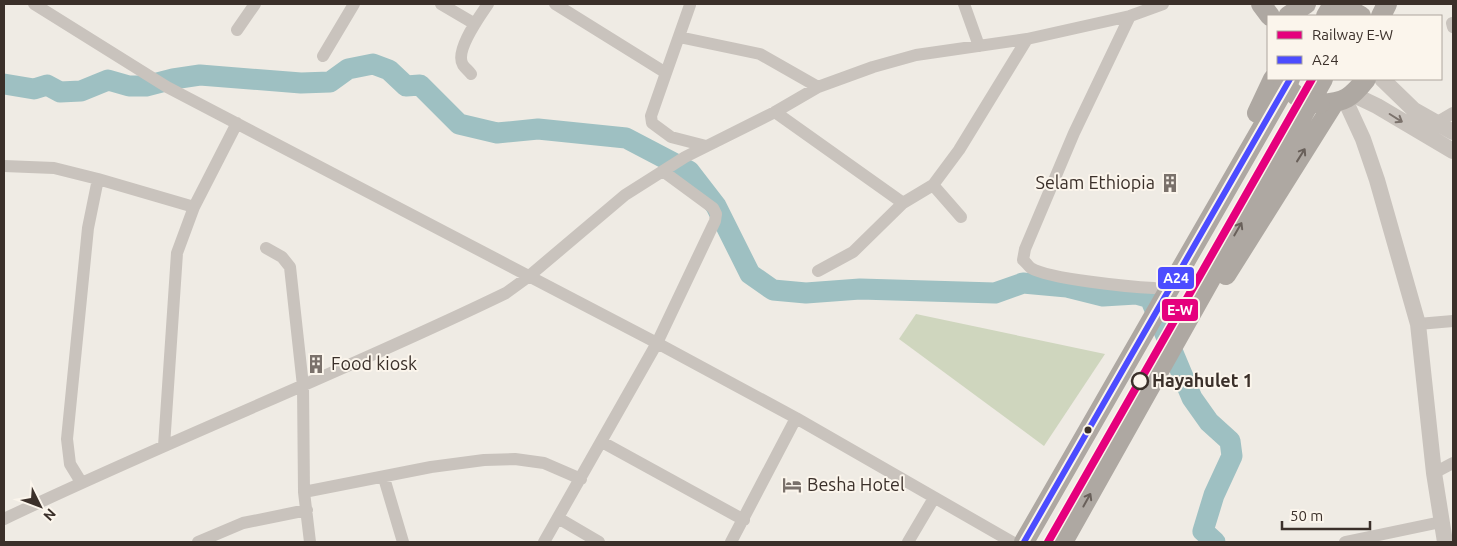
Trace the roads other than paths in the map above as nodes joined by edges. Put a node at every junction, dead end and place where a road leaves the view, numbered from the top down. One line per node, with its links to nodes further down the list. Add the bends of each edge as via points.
1 (34, 4): 13 (street)
2 (255, 4): 19 (street)
3 (354, 4): 23 (street)
4 (441, 4): 18 (street)
5 (488, 4): 18 (street)
6 (555, 4): 24 (street)
7 (964, 4): 22 (street)
8 (1163, 4): 17 (street)
9 (1261, 4): 14 (main road)
10 (1333, 4): 15 (main road)
11 (1339, 4): 16 (main road, bridge)
12 (690, 5): 20 (street)
13 (50, 7): 34 (street, via 143,73)
14 (1269, 15)
15 (1327, 15)
16 (1358, 15)
17 (1130, 16): 21 (street); 49 (street, via 1074,133 1025,248 1024,260 1031,268 1045,273)
18 (475, 24): 25 (street, via 460,59)
19 (237, 30)
20 (679, 37): 24 (street); 30 (street, via 760,54)
21 (1027, 39): 22 (street); 42 (street, via 959,150)
22 (979, 46): 30 (street, via 916,55)
23 (323, 56)
24 (666, 73): 37 (street, via 652,123 671,137)
25 (471, 74)
26 (1281, 80): 31 (main road, bridge, via 1299,98); 49 (main road, via 1258,111); 49 (main road, via 1250,150)
27 (1323, 80): 52 (main road, one-way to 27)
28 (1365, 80): 31 (main road)
29 (1383, 80): 35 (street, via 1414,110)
30 (818, 87): 32 (street)
31 (1338, 100): 38 (street, one-way to 38, via 1377,106); 51 (street, via 1363,139); 52 (main road, one-way to 31, via 1202,314)
32 (775, 112): 37 (street); 43 (street)
33 (1453, 113): 35 (street)
34 (237, 123): 44 (street); 48 (street)
35 (1436, 123): 36 (street)
36 (1453, 132)
37 (706, 146): 40 (street)
38 (1453, 151)
39 (4, 166): 41 (street, via 54,168)
40 (668, 169): 48 (street, via 625,195); 53 (street, via 716,214)
41 (98, 179): 44 (street); 62 (street, via 88,228 67,439 70,464)
42 (933, 185): 43 (street); 45 (street)
43 (903, 203): 47 (street, via 853,252)
44 (194, 207): 57 (street, via 177,253)
45 (960, 217)
46 (266, 248): 54 (street, via 282,256 290,267)
47 (818, 271)
48 (528, 277): 53 (street); 54 (street, via 506,293)
49 (1156, 294): 78 (main road, via 1136,339)
50 (1453, 321): 51 (street)
51 (1418, 324): 59 (street)
52 (1180, 333): 79 (main road, one-way to 52)
53 (657, 343): 55 (street); 56 (street)
54 (303, 386): 57 (street); 63 (street)
55 (796, 418): 64 (street); 68 (street)
56 (602, 442): 61 (street); 68 (street)
57 (164, 446): 62 (street)
58 (1453, 463): 59 (street)
59 (1434, 474): 69 (street)
60 (384, 478): 61 (street, via 431,467 516,459 544,463); 63 (street); 72 (street)
61 (581, 479): 66 (street)
62 (81, 482): 67 (street)
63 (304, 492): 65 (street)
64 (934, 498): 76 (street); 77 (street)
65 (307, 510): 70 (street, via 243,523); 71 (street)
66 (558, 518): 73 (street); 74 (street)
67 (4, 519)
68 (744, 520): 75 (street)
69 (1441, 522): 80 (street); 81 (street)
70 (198, 542)
71 (310, 542)
72 (402, 542)
73 (544, 542)
74 (598, 542)
75 (731, 542)
76 (908, 542)
77 (1012, 542)
78 (1024, 542)
79 (1063, 542)
80 (1345, 542)
81 (1445, 542)

